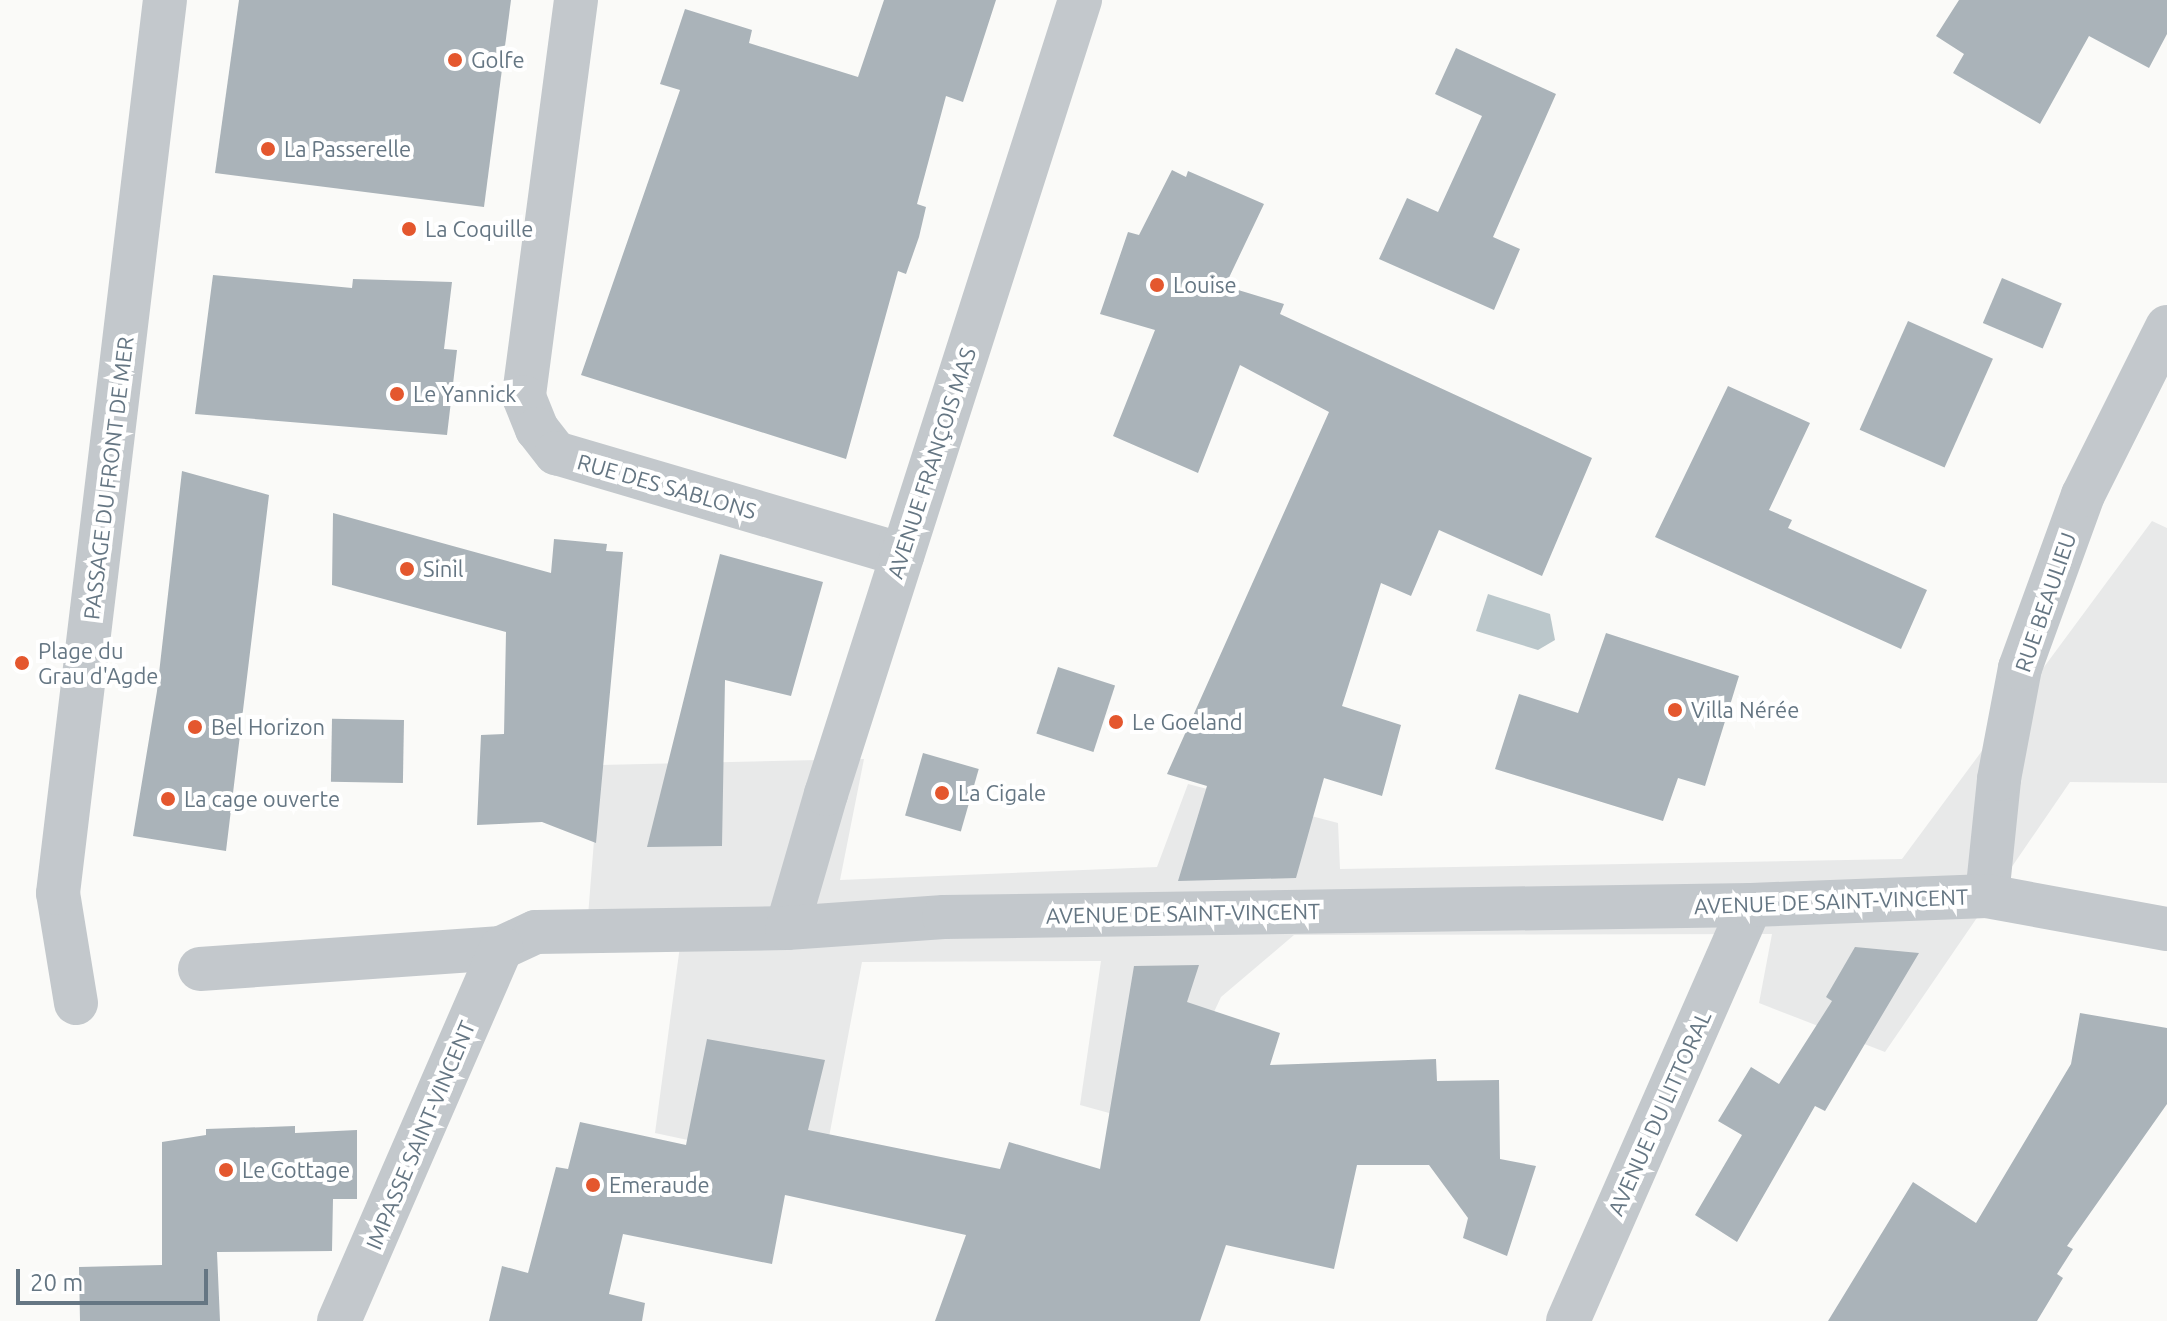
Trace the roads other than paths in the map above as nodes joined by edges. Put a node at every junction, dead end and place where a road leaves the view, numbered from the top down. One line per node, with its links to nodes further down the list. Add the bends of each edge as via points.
1 (165, 0): 12 (street, PASSAGE DU FRONT DE MER, via 58,893)
2 (576, 0): 5 (street, RUE DES SABLONS, via 524,397 537,429 556,453)
3 (1080, 0): 5 (street, AVENUE FRANÇOIS MAS)
4 (2167, 327): 6 (street, RUE BEAULIEU, via 2083,495 2020,668 1999,779)
5 (902, 555): 8 (street, AVENUE FRANÇOIS MAS)
6 (1987, 896): 7 (street, AVENUE DE SAINT-VINCENT); 9 (street, AVENUE DE SAINT-VINCENT)
7 (1751, 905): 8 (street, AVENUE DE SAINT-VINCENT, via 944,917); 14 (street, AVENUE DU LITTORAL)
8 (787, 928): 10 (street, AVENUE DE SAINT-VINCENT, via 536,932)
9 (2167, 929)
10 (501, 948): 11 (street, AVENUE DE SAINT-VINCENT); 13 (street, IMPASSE SAINT-VINCENT)
11 (200, 969)
12 (76, 1003)
13 (339, 1321)
14 (1568, 1321)

